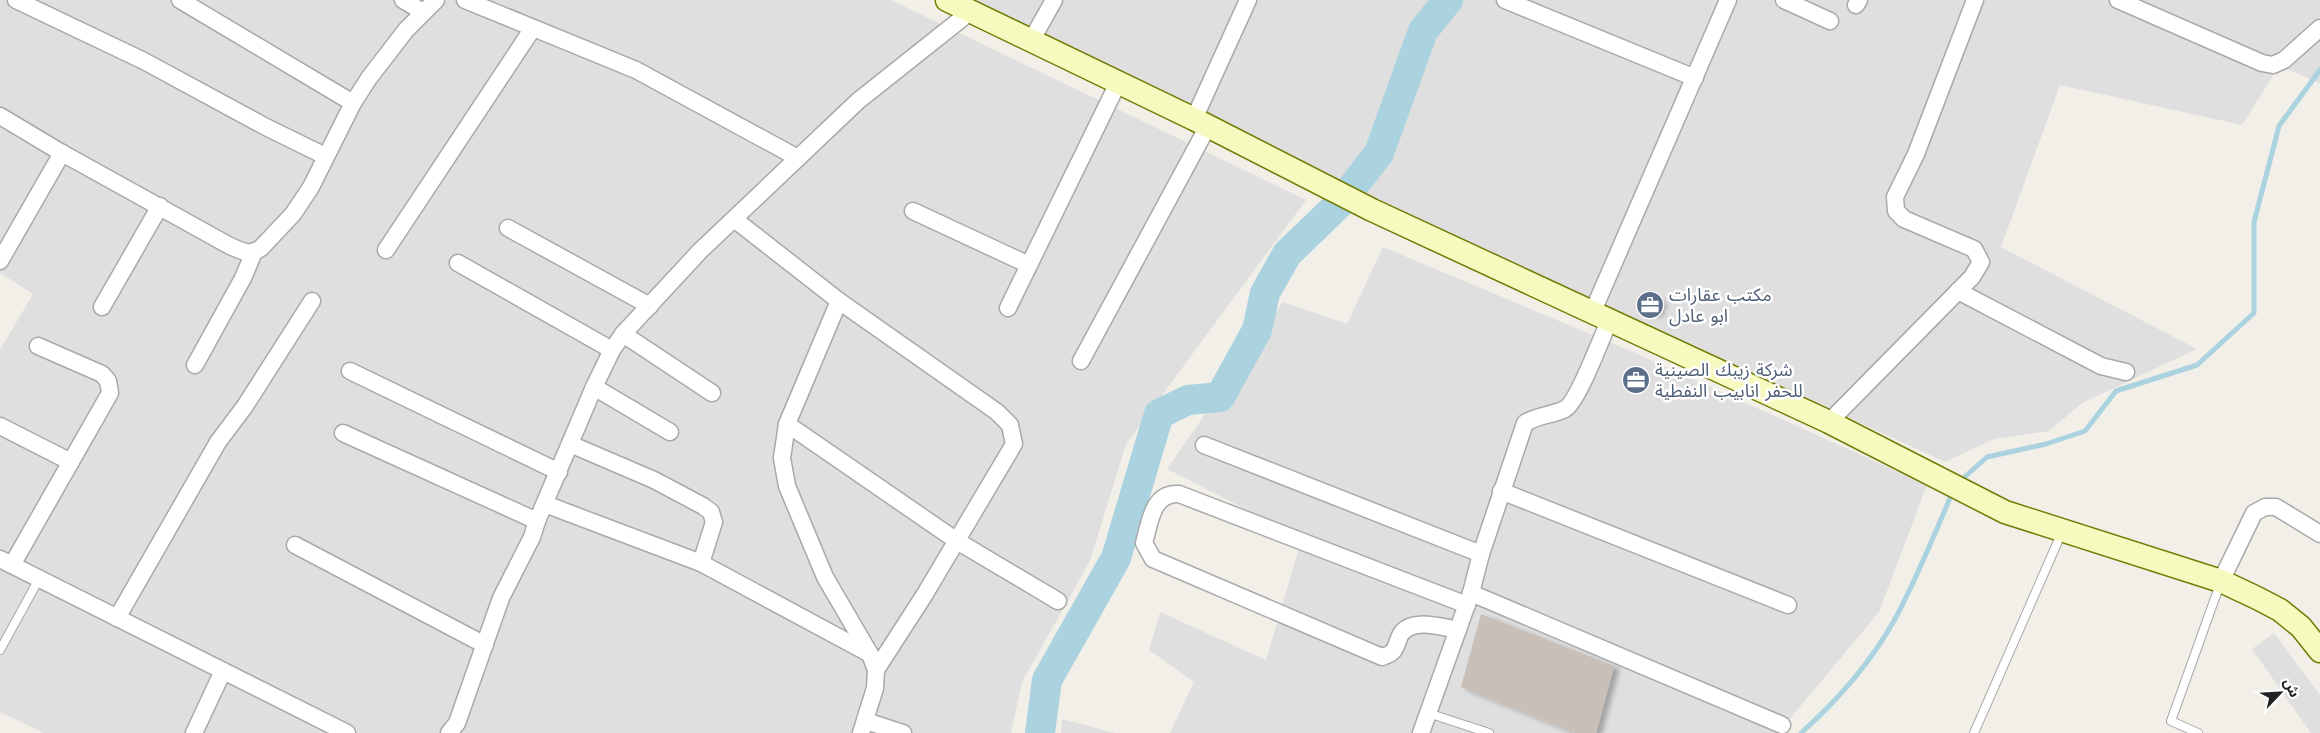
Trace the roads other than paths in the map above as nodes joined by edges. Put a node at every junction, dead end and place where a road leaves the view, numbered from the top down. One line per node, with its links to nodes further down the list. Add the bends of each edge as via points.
1 (16, 0): 26 (street, via 144,61)
2 (180, 0): 22 (street)
3 (403, 0): 14 (street)
4 (436, 0): 14 (street)
5 (465, 0): 17 (street)
6 (947, 0): 15 (main road)
7 (1054, 0): 19 (street)
8 (1248, 0): 24 (street)
9 (1505, 0): 20 (street)
10 (1728, 0): 20 (street)
11 (1784, 0): 16 (street)
12 (1975, 0): 37 (street, via 1916,154 1895,197 1896,210 1904,219 1974,248 1981,262)
13 (2118, 0): 18 (street, via 2273,65 2284,60)
14 (423, 12): 22 (street, via 374,71)
15 (970, 12): 19 (main road); 27 (street, via 858,100)
16 (1830, 21)
17 (533, 28): 27 (street, via 636,70); 32 (street)
18 (2320, 28)
19 (1031, 41): 21 (main road)
20 (1695, 78): 43 (street)
21 (1118, 83): 24 (main road); 36 (street)
22 (353, 103): 26 (street)
23 (0, 116): 25 (street)
24 (1201, 123): 43 (main road, via 1372,210); 47 (street)
25 (62, 153): 28 (street); 34 (street)
26 (325, 156): 33 (street, via 294,214)
27 (798, 158): 30 (street)
28 (160, 206): 33 (street, via 230,246 247,253); 41 (street)
29 (913, 211): 36 (street)
30 (734, 219): 39 (street); 40 (street)
31 (508, 228): 40 (street)
32 (386, 250)
33 (254, 252): 48 (street)
34 (0, 261)
35 (458, 263): 46 (street)
36 (1029, 265): 42 (street)
37 (1958, 291): 50 (street, via 2101,366); 53 (street)
38 (312, 301): 77 (street, via 218,442)
39 (839, 301): 54 (street); 67 (street, via 997,412 1010,425 1014,444)
40 (650, 306): 44 (street)
41 (102, 307)
42 (1008, 308)
43 (1602, 315): 53 (main road); 62 (street, via 1576,395 1566,408 1536,416 1524,423)
44 (623, 334): 46 (street); 52 (street)
45 (38, 346): 60 (street, via 102,374 108,381 110,393)
46 (612, 350): 51 (street)
47 (1082, 362)
48 (195, 365)
49 (350, 371): 61 (street)
50 (2126, 372)
51 (594, 387): 56 (street); 58 (street)
52 (712, 394)
53 (1829, 422): 65 (main road, via 2005,512)
54 (787, 424): 67 (street); 82 (street, via 782,458 787,486 825,577)
55 (0, 426): 60 (street)
56 (670, 432)
57 (343, 433): 64 (street)
58 (570, 444): 61 (street); 71 (street, via 654,480 711,512 714,522)
59 (1204, 445): 69 (street)
60 (71, 462): 70 (street)
61 (559, 472): 63 (street)
62 (1501, 491): 69 (street); 76 (street)
63 (544, 504): 64 (street); 71 (street)
64 (537, 521): 79 (street, via 532,538 501,598)
65 (2063, 530): 73 (main road); 94 (lane)
66 (2320, 534): 73 (street, via 2276,507 2265,507 2254,513)
67 (957, 541): 75 (street); 83 (street)
68 (295, 545): 79 (street)
69 (1481, 554): 74 (street)
70 (6, 562): 72 (street)
71 (701, 563): 82 (street)
72 (39, 579): 77 (street); 80 (lane)
73 (2221, 581): 81 (main road, via 2280,610 2301,627); 95 (lane, via 2171,721)
74 (1469, 599): 78 (street); 78 (street, via 1179,494 1169,493 1155,506 1144,543 1153,560 1382,657 1397,648 1399,636 1412,626); 86 (street)
75 (1058, 601)
76 (1788, 605)
77 (117, 618): 84 (street)
78 (1458, 630): 85 (street)
79 (485, 645): 90 (street, via 457,723)
80 (0, 650)
81 (2320, 651)
82 (870, 654): 83 (street)
83 (876, 670): 87 (street, via 875,688)
84 (223, 671): 88 (street); 89 (street)
85 (1428, 713): 92 (street); 93 (lane)
86 (1782, 725)
87 (864, 727): 91 (street)
88 (194, 733)
89 (347, 733)
90 (449, 733)
91 (903, 733)
92 (1421, 733)
93 (1490, 733)
94 (1974, 733)
95 (2198, 733)

